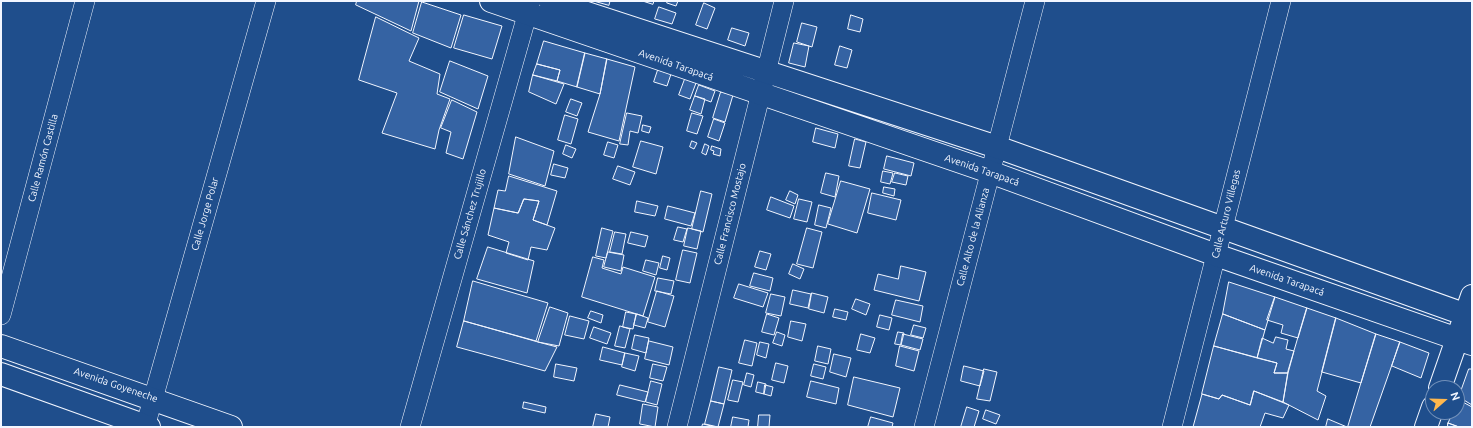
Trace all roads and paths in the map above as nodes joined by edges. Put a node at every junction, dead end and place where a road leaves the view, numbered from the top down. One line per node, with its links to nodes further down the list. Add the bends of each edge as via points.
1 (85, 1): 16 (street, Calle Ramón Castilla)
2 (266, 1): 21 (street, Calle Jorge Polar)
3 (491, 1): 8 (street, Avenida Tarapacá)
4 (550, 1): 9 (street)
5 (784, 1): 9 (street, Calle Francisco Mostajo)
6 (1035, 1): 11 (street, Calle Alto de la Alianza)
7 (1281, 1): 13 (street, Calle Arturo Villegas)
8 (529, 7): 10 (street, Avenida Tarapacá); 24 (street, Calle Sánchez Trujillo)
9 (766, 71): 10 (street, Calle Francisco Mostajo); 11 (street)
10 (760, 94): 12 (street, Avenida Tarapacá); 25 (street, Calle Francisco Mostajo)
11 (997, 147): 12 (street, Calle Alto de la Alianza); 13 (street)
12 (990, 172): 14 (street, Avenida Tarapacá); 26 (street, Calle Alto de la Alianza)
13 (1223, 228): 14 (street, Calle Arturo Villegas); 15 (street)
14 (1216, 255): 17 (street, Avenida Tarapacá); 27 (street, Calle Arturo Villegas)
15 (1470, 309): 17 (street)
16 (1, 315)
17 (1465, 342): 20 (street)
18 (1, 346): 21 (street, Avenida Goyeneche)
19 (1, 374): 22 (street)
20 (1444, 380)
21 (152, 398): 22 (street, Calle Jorge Polar); 23 (street, Avenida Goyeneche)
22 (147, 427)
23 (231, 427)
24 (410, 427)
25 (677, 427)
26 (924, 427)
27 (1172, 427)

